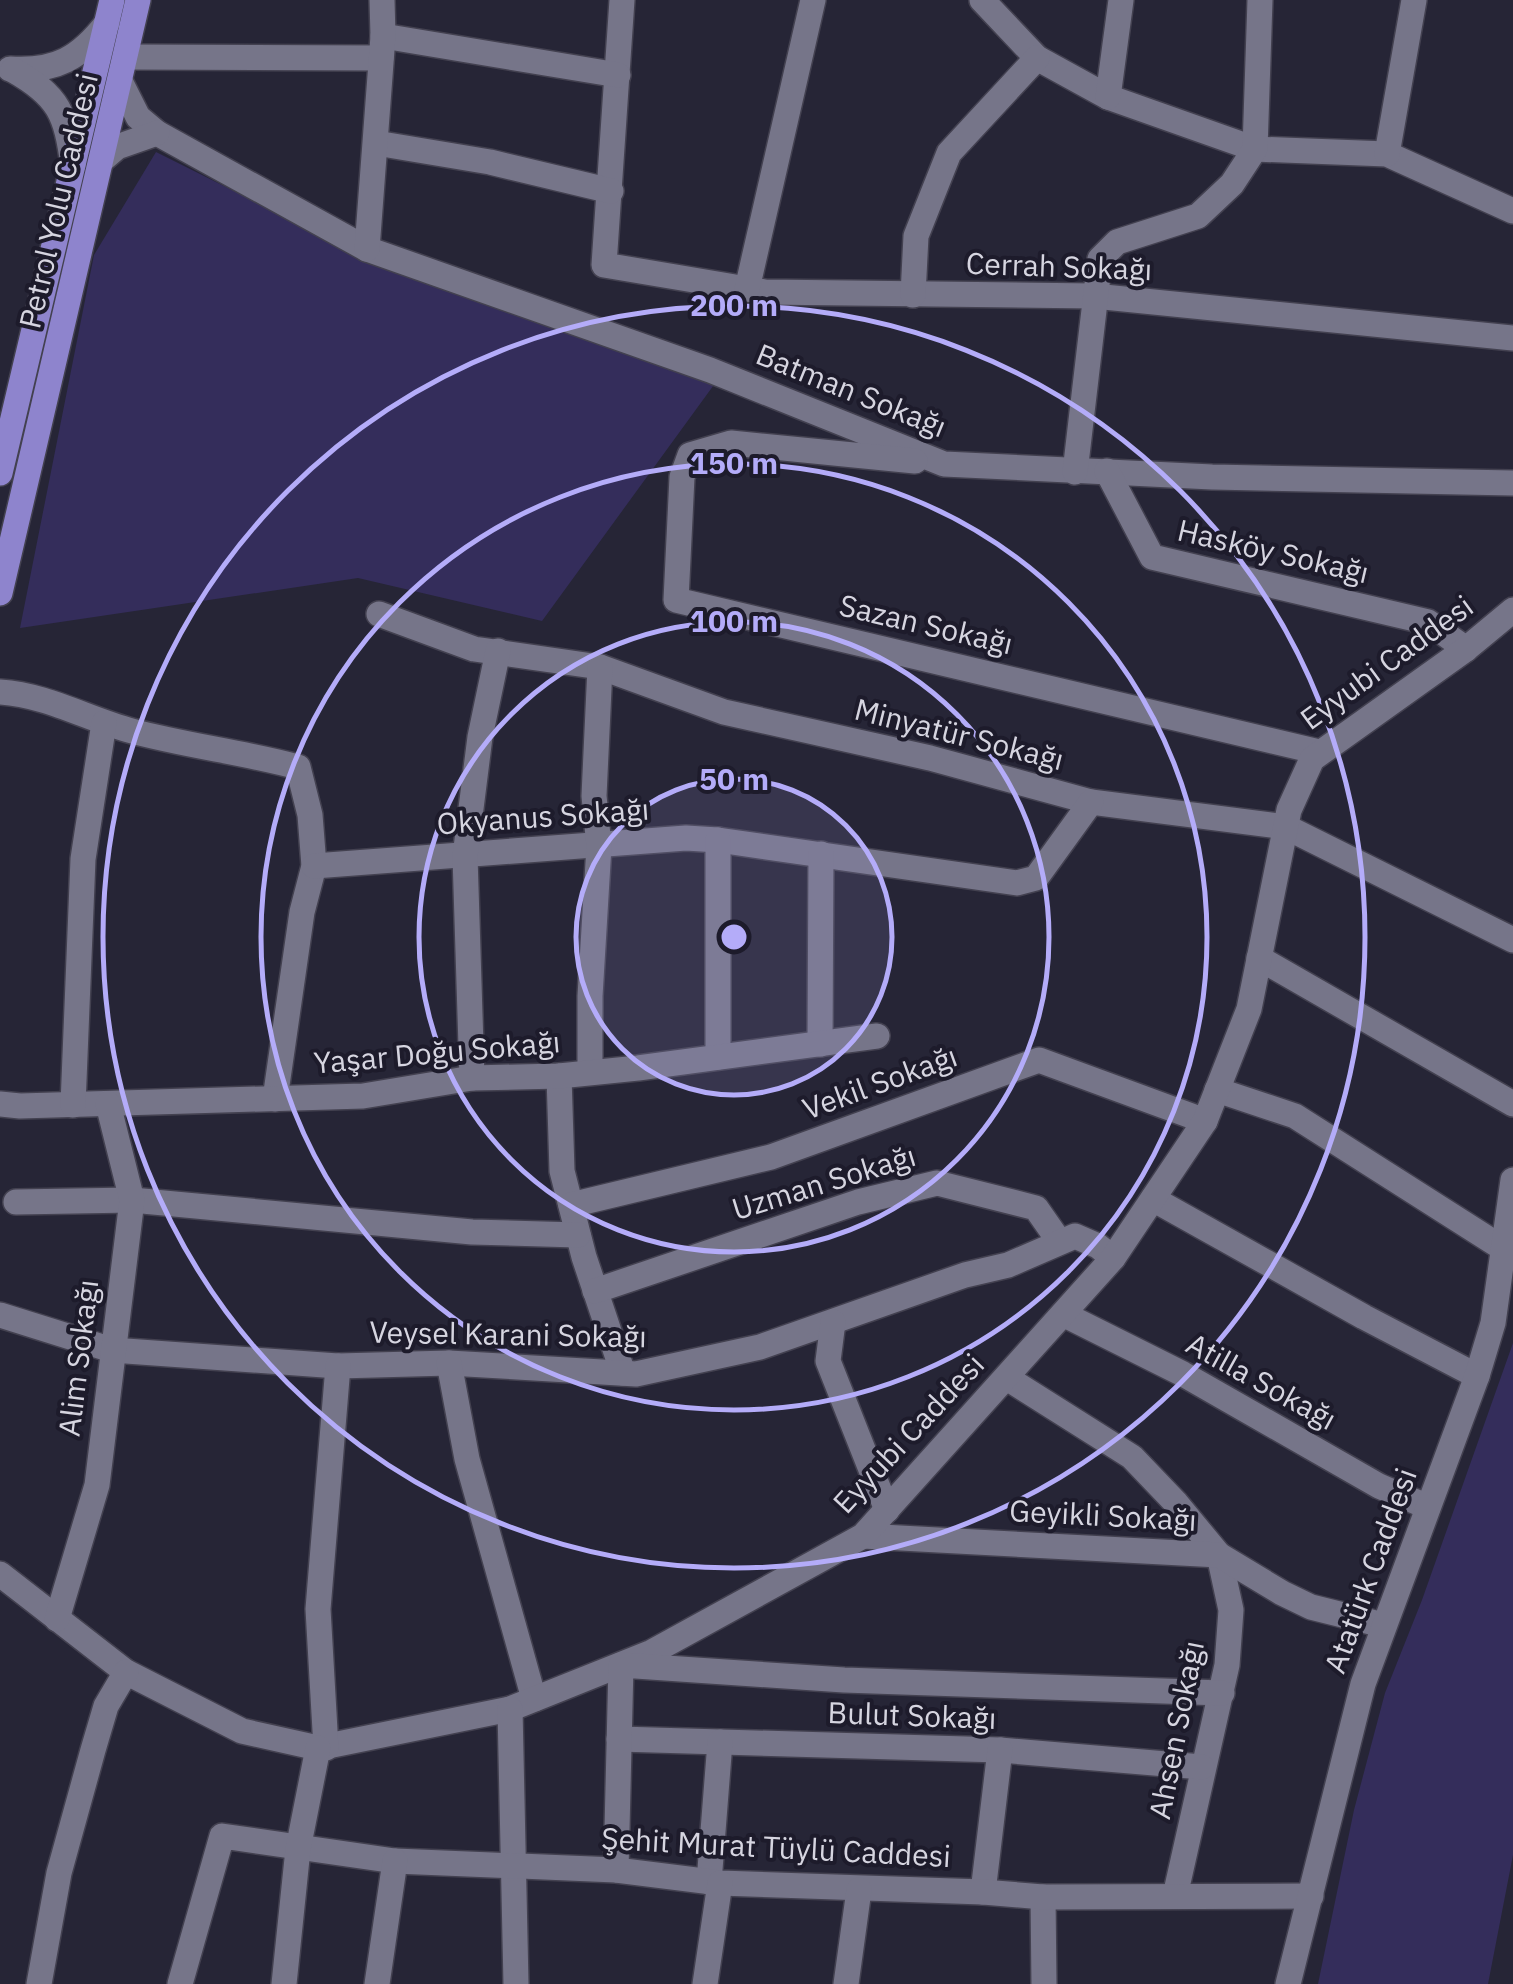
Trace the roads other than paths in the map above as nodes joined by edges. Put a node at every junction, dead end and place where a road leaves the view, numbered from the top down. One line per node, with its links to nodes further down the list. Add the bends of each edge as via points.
1 (138, 0): 11 (main road, Petrol Yolu Caddesi)
2 (382, 0): 10 (street)
3 (622, 0): 14 (street)
4 (813, 0): 26 (street)
5 (982, 0): 12 (street)
6 (1121, 0): 16 (street)
7 (1260, 0): 19 (street)
8 (1414, 0): 20 (street)
9 (109, 11): 13 (street, via 77,56 44,68); 22 (main road, Petrol Yolu Caddesi)
10 (382, 47): 11 (street); 14 (street); 18 (street)
11 (127, 57): 15 (main road, Petrol Yolu Caddesi)
12 (1037, 58): 16 (street); 27 (street, via 949,152 916,236)
13 (6, 69): 22 (street, via 48,93 64,115)
14 (618, 74): 23 (street)
15 (121, 83): 17 (street, via 138,117); 21 (main road, Petrol Yolu Caddesi)
16 (1108, 97): 19 (street)
17 (157, 134): 21 (street, via 117,147); 25 (street, Batman Sokağı)
18 (376, 143): 23 (street); 25 (street)
19 (1255, 149): 20 (street); 28 (street, via 1232,184 1198,216 1117,242 1100,258)
20 (1387, 154): 24 (street)
21 (103, 159): 35 (main road, Petrol Yolu Caddesi)
22 (74, 170): 33 (main road, Petrol Yolu Caddesi)
23 (611, 191): 26 (street, Cerrah Sokağı, via 604,265)
24 (1513, 209)
25 (367, 248): 30 (street, Batman Sokağı, via 710,370)
26 (746, 289): 27 (street, Cerrah Sokağı)
27 (914, 294): 28 (street, Cerrah Sokağı)
28 (1094, 296): 29 (street, Cerrah Sokağı); 32 (street)
29 (1513, 338)
30 (944, 464): 32 (street, Batman Sokağı); 44 (street, Sazan Sokağı, via 731,443 690,455 682,477 676,600)
31 (1107, 471): 32 (street, Batman Sokağı); 34 (street, Batman Sokağı); 39 (street, Hasköy Sokağı, via 1152,557 1428,622)
32 (1075, 472)
33 (0, 473)
34 (1513, 483)
35 (0, 592)
36 (1513, 610): 39 (street, Eyyubi Caddesi)
37 (378, 614): 40 (street, Minyatür Sokağı)
38 (1513, 623): 39 (street)
39 (1466, 650): 44 (street, Eyyubi Caddesi)
40 (498, 652): 41 (street, Minyatür Sokağı); 50 (street)
41 (600, 667): 45 (street, Minyatür Sokağı, via 724,712); 48 (street, via 594,796)
42 (0, 692): 43 (street, via 49,700)
43 (104, 723): 51 (street, via 298,767); 63 (street, via 83,859)
44 (1319, 752): 46 (street, Eyyubi Caddesi)
45 (1091, 802): 46 (street, Minyatür Sokağı); 49 (street, Okyanus Sokağı, via 1036,878 1017,883)
46 (1286, 827): 52 (street, Minyatür Sokağı); 53 (street, Eyyubi Caddesi)
47 (718, 840): 48 (street, Okyanus Sokağı); 49 (street, Okyanus Sokağı); 56 (street)
48 (599, 846): 50 (street, Okyanus Sokağı); 57 (street)
49 (821, 854): 55 (street)
50 (465, 856): 51 (street, Okyanus Sokağı); 59 (street)
51 (314, 866): 61 (street)
52 (1513, 940)
53 (1259, 958): 60 (street, Eyyubi Caddesi, via 1249,1009); 65 (street)
54 (877, 1036): 55 (street, Yaşar Doğu Sokağı)
55 (820, 1044): 56 (street, Yaşar Doğu Sokağı)
56 (718, 1057): 57 (street, Yaşar Doğu Sokağı)
57 (590, 1072): 58 (street, Yaşar Doğu Sokağı)
58 (560, 1076): 59 (street, Yaşar Doğu Sokağı); 71 (street, via 562,1171)
59 (472, 1078): 61 (street, Yaşar Doğu Sokağı, via 363,1096)
60 (1218, 1090): 66 (street, Eyyubi Caddesi); 74 (street, via 1295,1116)
61 (275, 1098): 64 (street, Yaşar Doğu Sokağı)
62 (0, 1104): 63 (street, Yaşar Doğu Sokağı)
63 (73, 1104): 64 (street, Yaşar Doğu Sokağı)
64 (108, 1104): 68 (street, Alim Sokağı)
65 (1513, 1104)
66 (1205, 1121): 69 (street, Eyyubi Caddesi); 71 (street, Vekil Sokağı, via 1038,1060 771,1157)
67 (1513, 1180): 74 (street, Atatürk Caddesi)
68 (132, 1200): 70 (street); 72 (street, via 472,1232); 81 (street, Alim Sokağı)
69 (1152, 1200): 75 (street, Eyyubi Caddesi); 85 (street)
70 (16, 1202)
71 (570, 1205): 72 (street)
72 (578, 1234): 76 (street)
73 (1059, 1241): 75 (street, via 1075,1236); 76 (street, Uzman Sokağı, via 1036,1208 937,1182 858,1202); 79 (street, Veysel Karani Sokağı, via 1008,1265)
74 (1504, 1248): 80 (street, Atatürk Caddesi)
75 (1113, 1258): 77 (street, Eyyubi Caddesi)
76 (596, 1291): 84 (street)
77 (1062, 1314): 86 (street, Eyyubi Caddesi); 87 (street, Atilla Sokağı, via 1379,1486)
78 (0, 1315): 81 (street, Veysel Karani Sokağı)
79 (834, 1322): 84 (street, Veysel Karani Sokağı, via 760,1347); 88 (street, via 828,1361)
80 (1503, 1326): 85 (street, Atatürk Caddesi)
81 (112, 1350): 83 (street, Veysel Karani Sokağı); 92 (street, Alim Sokağı, via 97,1485)
82 (449, 1363): 83 (street, Veysel Karani Sokağı); 84 (street, Veysel Karani Sokağı); 97 (street, via 467,1459)
83 (338, 1366): 101 (street, via 318,1609)
84 (623, 1374)
85 (1477, 1376): 87 (street, Atatürk Caddesi)
86 (1007, 1378): 88 (street, Eyyubi Caddesi); 90 (street, via 1132,1458)
87 (1428, 1506): 93 (street, Atatürk Caddesi)
88 (887, 1510): 89 (street, Eyyubi Caddesi)
89 (863, 1536): 90 (street, Geyikli Sokağı); 94 (street, Eyyubi Caddesi)
90 (1219, 1555): 93 (street, Geyikli Sokağı, via 1312,1606); 96 (street, Ahsen Sokağı, via 1230,1610)
91 (2, 1581): 92 (street, Eyyubi Caddesi)
92 (57, 1619): 95 (street, Eyyubi Caddesi)
93 (1383, 1625): 112 (street, Atatürk Caddesi)
94 (622, 1665): 96 (street); 97 (street, Eyyubi Caddesi); 99 (street)
95 (126, 1672): 101 (street, Eyyubi Caddesi, via 242,1731); 114 (street, via 106,1706 93,1750)
96 (1222, 1693): 103 (street, Ahsen Sokağı)
97 (534, 1699): 98 (street, Eyyubi Caddesi)
98 (510, 1709): 101 (street, Eyyubi Caddesi); 106 (street)
99 (619, 1739): 100 (street, Bulut Sokağı); 107 (street)
100 (720, 1742): 102 (street, Bulut Sokağı); 108 (street)
101 (322, 1748): 104 (street)
102 (1000, 1750): 103 (street, Bulut Sokağı); 110 (street)
103 (1202, 1767): 111 (street, Ahsen Sokağı)
104 (298, 1849): 105 (street, Şehit Murat Tüylü Caddesi); 115 (street, Şehit Murat Tüylü Caddesi, via 222,1836); 116 (street)
105 (395, 1862): 106 (street, Şehit Murat Tüylü Caddesi); 117 (street)
106 (514, 1868): 107 (street, Şehit Murat Tüylü Caddesi); 118 (street)
107 (616, 1870): 108 (street, Şehit Murat Tüylü Caddesi)
108 (714, 1882): 109 (street, Şehit Murat Tüylü Caddesi); 119 (street)
109 (859, 1890): 110 (street, Şehit Murat Tüylü Caddesi); 120 (street)
110 (984, 1892): 113 (street, Şehit Murat Tüylü Caddesi)
111 (1175, 1896): 112 (street, Şehit Murat Tüylü Caddesi); 113 (street, Şehit Murat Tüylü Caddesi)
112 (1311, 1896): 122 (street, Atatürk Caddesi)
113 (1043, 1898): 121 (street)
114 (38, 1984)
115 (180, 1984)
116 (284, 1984)
117 (378, 1984)
118 (516, 1984)
119 (705, 1984)
120 (846, 1984)
121 (1044, 1984)
122 (1288, 1984)

